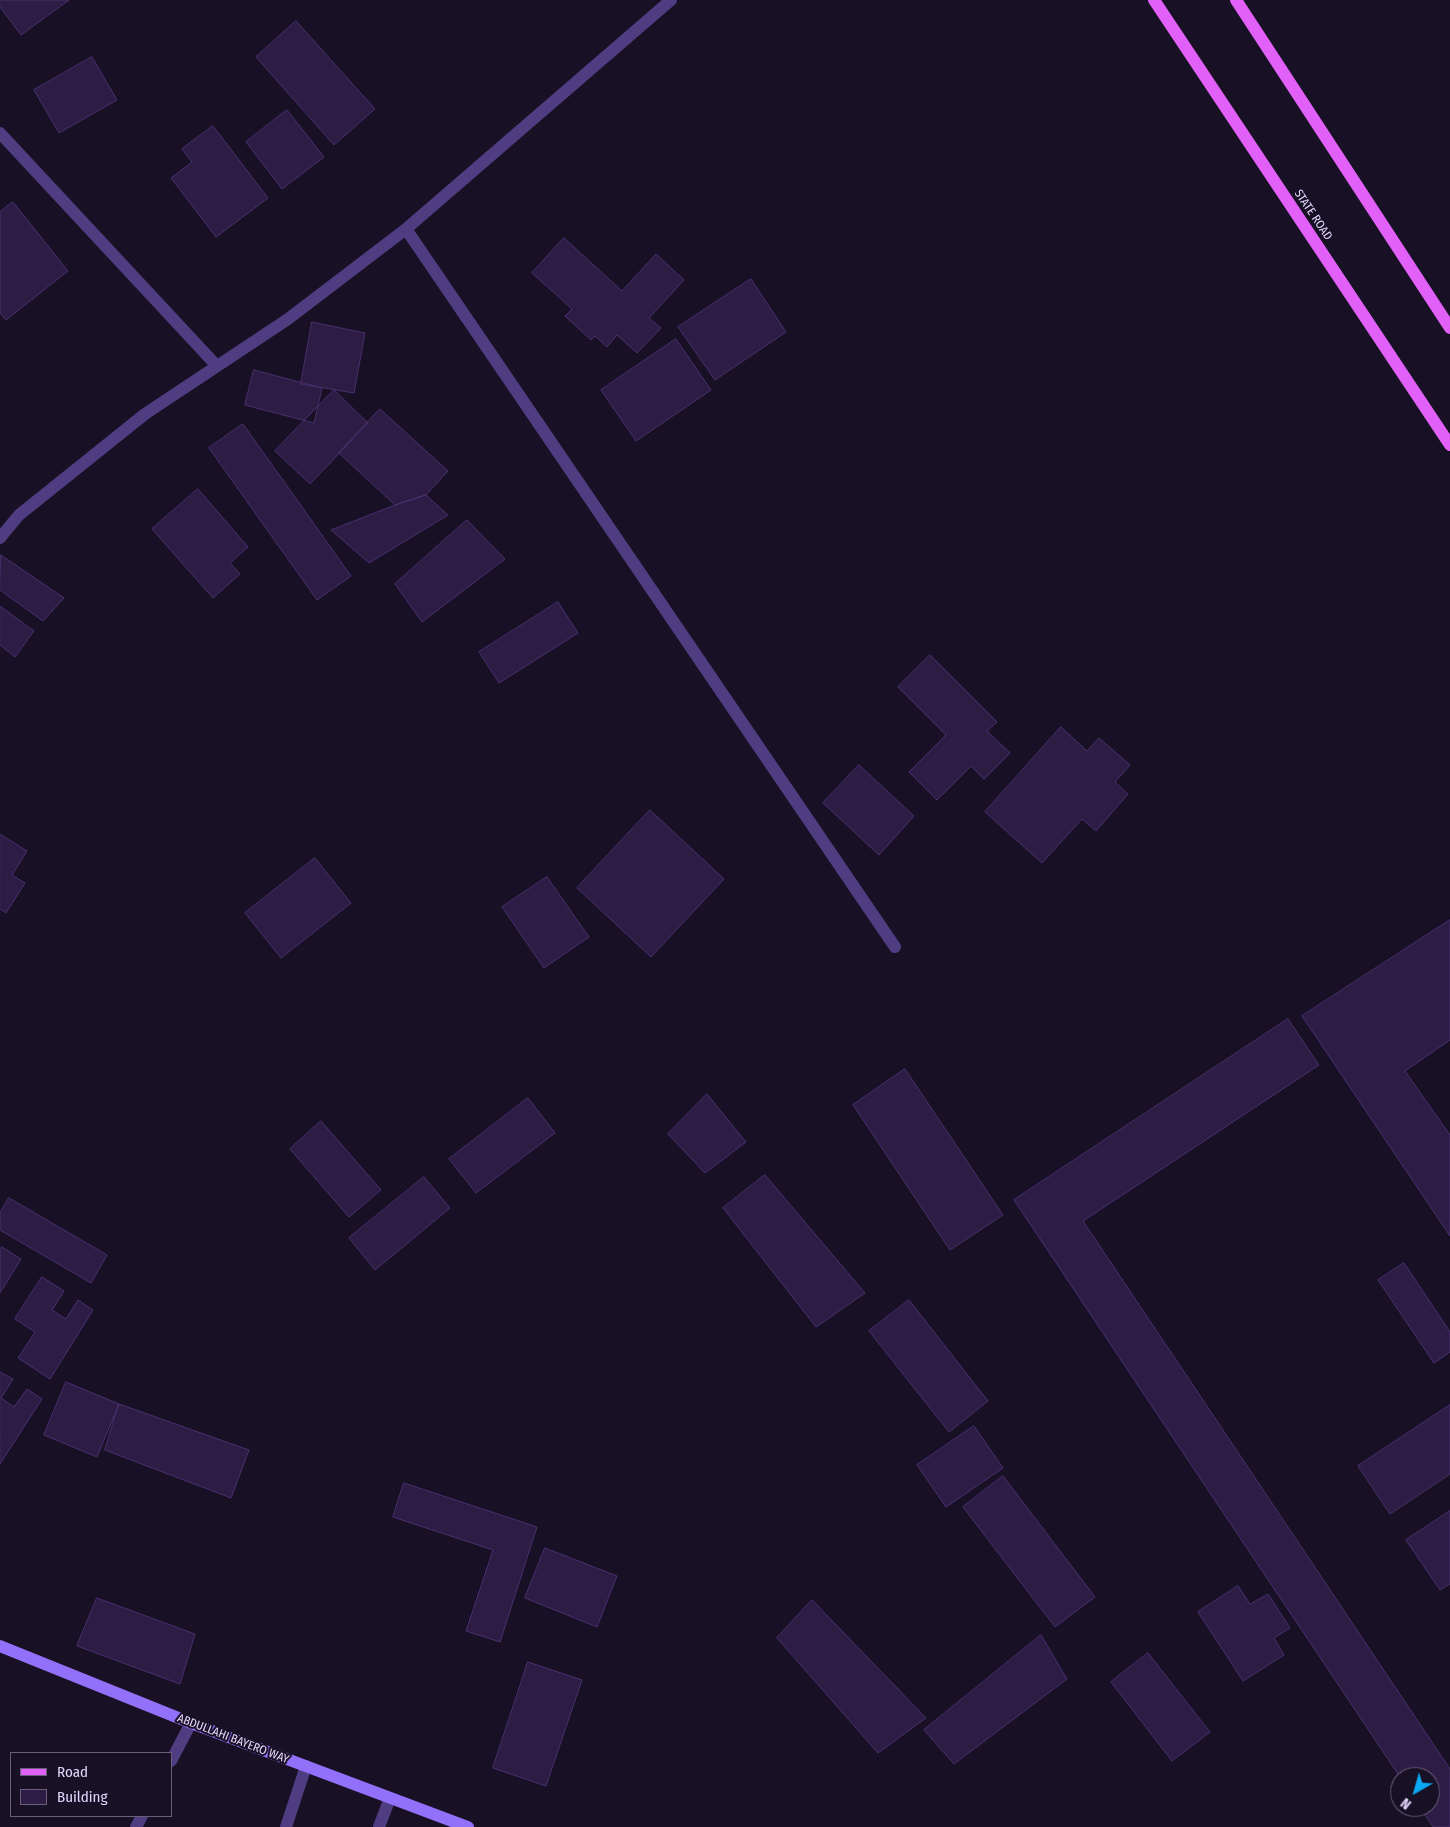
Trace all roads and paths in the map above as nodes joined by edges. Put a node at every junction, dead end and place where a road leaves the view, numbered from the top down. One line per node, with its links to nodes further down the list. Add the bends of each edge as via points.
1 (671, 0): 5 (street)
2 (1154, 0): 8 (main road, STATE ROAD)
3 (1236, 0): 6 (main road)
4 (0, 133): 7 (street)
5 (406, 229): 7 (street, via 288,319); 10 (street)
6 (1450, 328)
7 (216, 365): 9 (street, via 115,438 19,515)
8 (1450, 445)
9 (0, 538)
10 (895, 947)
11 (0, 1646): 12 (street, ABDULLAHI BAYERO WAY)
12 (191, 1724): 13 (street); 14 (street, ABDULLAHI BAYERO WAY)
13 (172, 1759)
14 (306, 1766): 15 (street, ABDULLAHI BAYERO WAY); 17 (street)
15 (390, 1798): 16 (street, ABDULLAHI BAYERO WAY); 18 (street)
16 (465, 1826)
17 (286, 1827)
18 (379, 1827)

